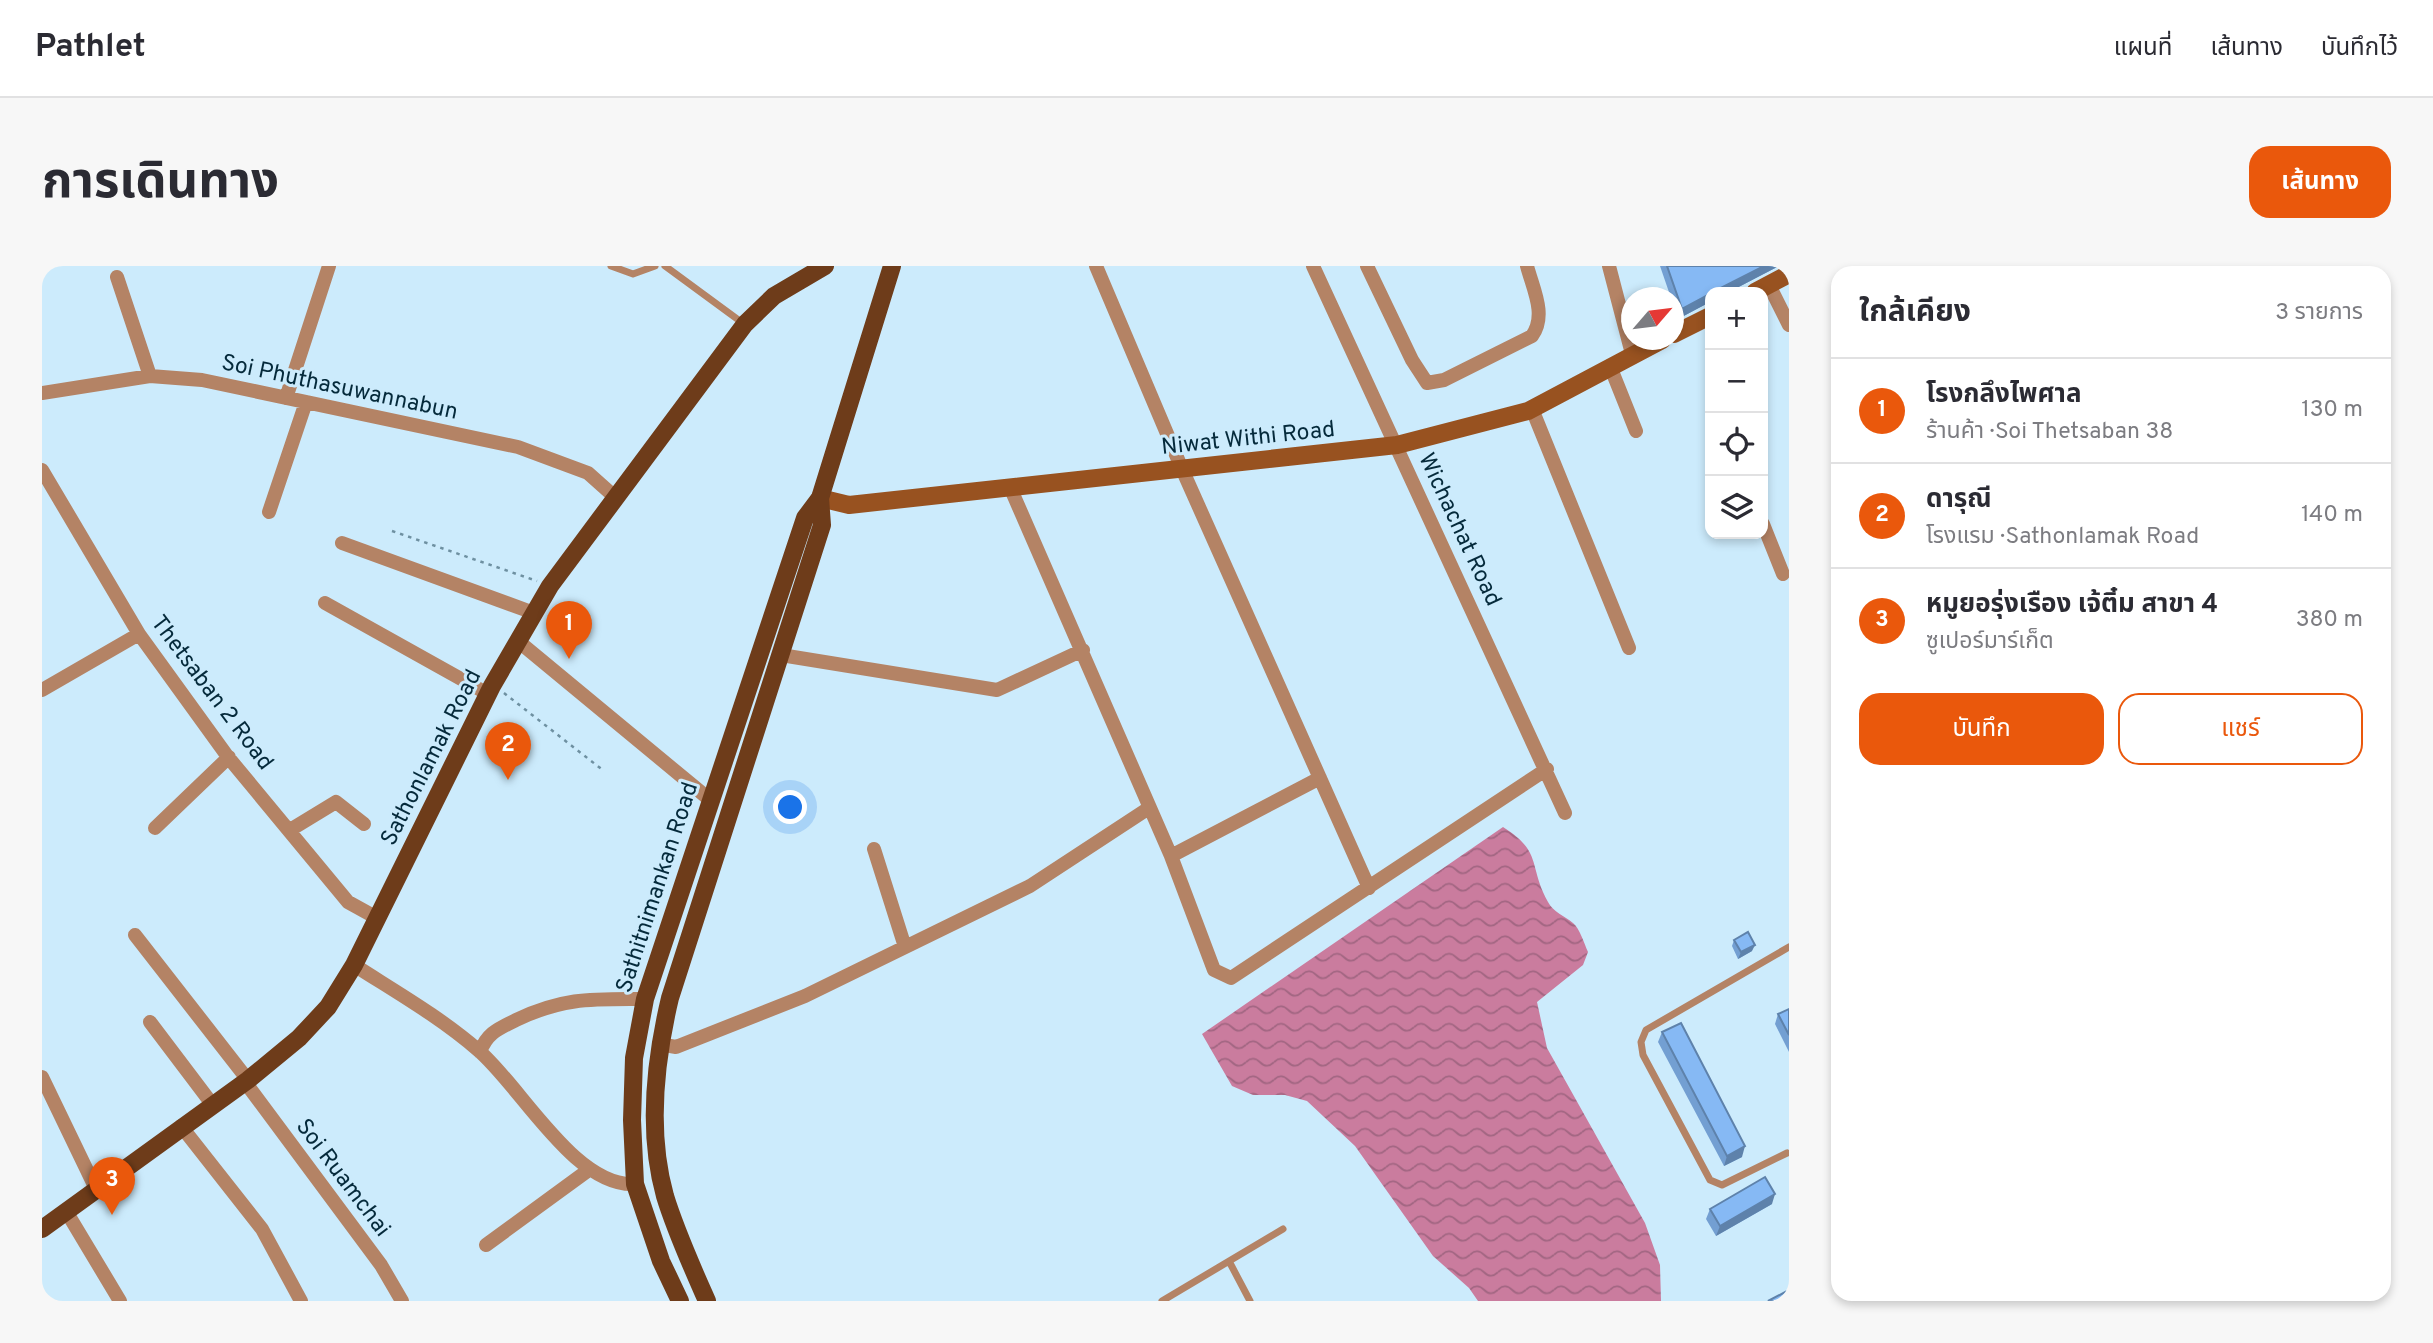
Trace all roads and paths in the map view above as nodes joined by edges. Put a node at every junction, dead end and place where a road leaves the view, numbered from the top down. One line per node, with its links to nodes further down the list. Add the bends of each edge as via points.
1 (329, 266): 25 (street)
2 (611, 266): 3 (lane, via 633,274)
3 (655, 266)
4 (666, 266): 17 (lane)
5 (825, 266): 17 (main road, Sathonlamak Road, via 774,296)
6 (892, 266): 34 (main road, Sathitnimankan Road)
7 (1096, 266): 30 (street)
8 (1312, 266): 29 (street, Wichachat Road)
9 (1367, 266): 10 (street, via 1427,383 1444,380 1532,336 1540,324 1540,313)
10 (1527, 266)
11 (1609, 266): 21 (street)
12 (1789, 274): 14 (main road)
13 (117, 277): 23 (street)
14 (1764, 287)
15 (1768, 296): 18 (street)
16 (1705, 322): 19 (main road)
17 (745, 324): 33 (main road, Sathonlamak Road)
18 (1789, 325)
19 (1684, 330)
20 (1641, 350): 21 (main road, Niwat Withi Road)
21 (1632, 354): 22 (main road, Niwat Withi Road)
22 (1610, 366): 27 (main road, Niwat Withi Road); 28 (street)
23 (150, 376): 24 (street, Soi Phuthasuwannabun); 25 (street, Soi Phuthasuwannabun, via 202,380)
24 (42, 393)
25 (286, 398): 26 (street, Soi Phuthasuwannabun)
26 (306, 402): 33 (street, Soi Phuthasuwannabun, via 518,447 588,473); 35 (street)
27 (1532, 409): 29 (main road, Niwat Withi Road); 45 (street)
28 (1636, 430)
29 (1397, 445): 30 (main road, Niwat Withi Road); 51 (street, Wichachat Road)
30 (1182, 469): 32 (main road, Niwat Withi Road); 53 (street)
31 (42, 470): 43 (street, Thetsaban 2 Road)
32 (1010, 487): 34 (main road, Niwat Withi Road, via 849,505); 46 (street)
33 (616, 498): 40 (main road, Sathonlamak Road)
34 (820, 498): 47 (main road, Sathitnimankan Road, via 822,525); 54 (main road, Sathitnimankan Road, via 805,518)
35 (269, 512)
36 (392, 531): 40 (path)
37 (1768, 536): 39 (street)
38 (342, 543): 42 (street)
39 (1783, 574)
40 (550, 586): 42 (main road, Sathonlamak Road)
41 (325, 603): 49 (street)
42 (534, 614): 44 (main road, Sathonlamak Road)
43 (139, 635): 48 (street); 50 (street, Thetsaban 2 Road)
44 (519, 641): 49 (main road, Sathonlamak Road); 54 (street)
45 (1629, 648)
46 (1083, 650): 47 (street, via 997,690); 55 (street)
47 (781, 654): 70 (main road, Sathitnimankan Road)
48 (42, 690)
49 (490, 690): 52 (path); 63 (main road, Sathonlamak Road)
50 (229, 757): 58 (street); 59 (street, Thetsaban 2 Road)
51 (1547, 769): 56 (street, Wichachat Road); 62 (street)
52 (604, 771)
53 (1320, 778): 61 (street); 62 (street)
54 (709, 799): 68 (main road, Sathitnimankan Road)
55 (1149, 808): 61 (street); 65 (street, via 1030,886)
56 (1565, 813)
57 (364, 824): 59 (street, via 336,802)
58 (155, 828)
59 (290, 830): 63 (street, Thetsaban 2 Road, via 348,902)
60 (874, 849): 65 (street)
61 (1171, 856): 62 (street, via 1214,970 1231,978)
62 (1369, 888)
63 (377, 918): 67 (main road, Sathonlamak Road)
64 (135, 935): 73 (street, Soi Ruamchai)
65 (905, 947): 70 (street, via 743,1022 676,1047)
66 (1789, 947): 76 (lane, via 1646,1030 1641,1042 1643,1055 1710,1180 1722,1185)
67 (354, 965): 71 (street); 73 (main road, Sathonlamak Road, via 328,1007)
68 (645, 999): 71 (street, via 559,1002 494,1031 485,1038); 78 (main road, Sathitnimankan Road, via 634,1058)
69 (150, 1022): 74 (street)
70 (659, 1044): 89 (main road, Sathitnimankan Road, via 655,1123 665,1193)
71 (480, 1052): 77 (street, via 562,1145)
72 (42, 1077): 79 (street)
73 (247, 1081): 74 (main road, Sathonlamak Road); 87 (street, Soi Ruamchai, via 382,1265)
74 (212, 1104): 75 (main road, Sathonlamak Road)
75 (181, 1126): 79 (main road, Sathonlamak Road); 86 (street, via 262,1229)
76 (1787, 1153)
77 (590, 1169): 78 (street, via 624,1185); 83 (street)
78 (635, 1184): 88 (main road, Sathitnimankan Road)
79 (96, 1189): 80 (main road, Sathonlamak Road)
80 (66, 1211): 81 (main road, Sathonlamak Road); 85 (street)
81 (42, 1229)
82 (1283, 1229): 84 (lane)
83 (486, 1245)
84 (1230, 1263): 90 (lane); 91 (lane)
85 (120, 1301)
86 (301, 1301)
87 (402, 1301)
88 (680, 1301)
89 (707, 1301)
90 (1162, 1301)
91 (1250, 1301)

